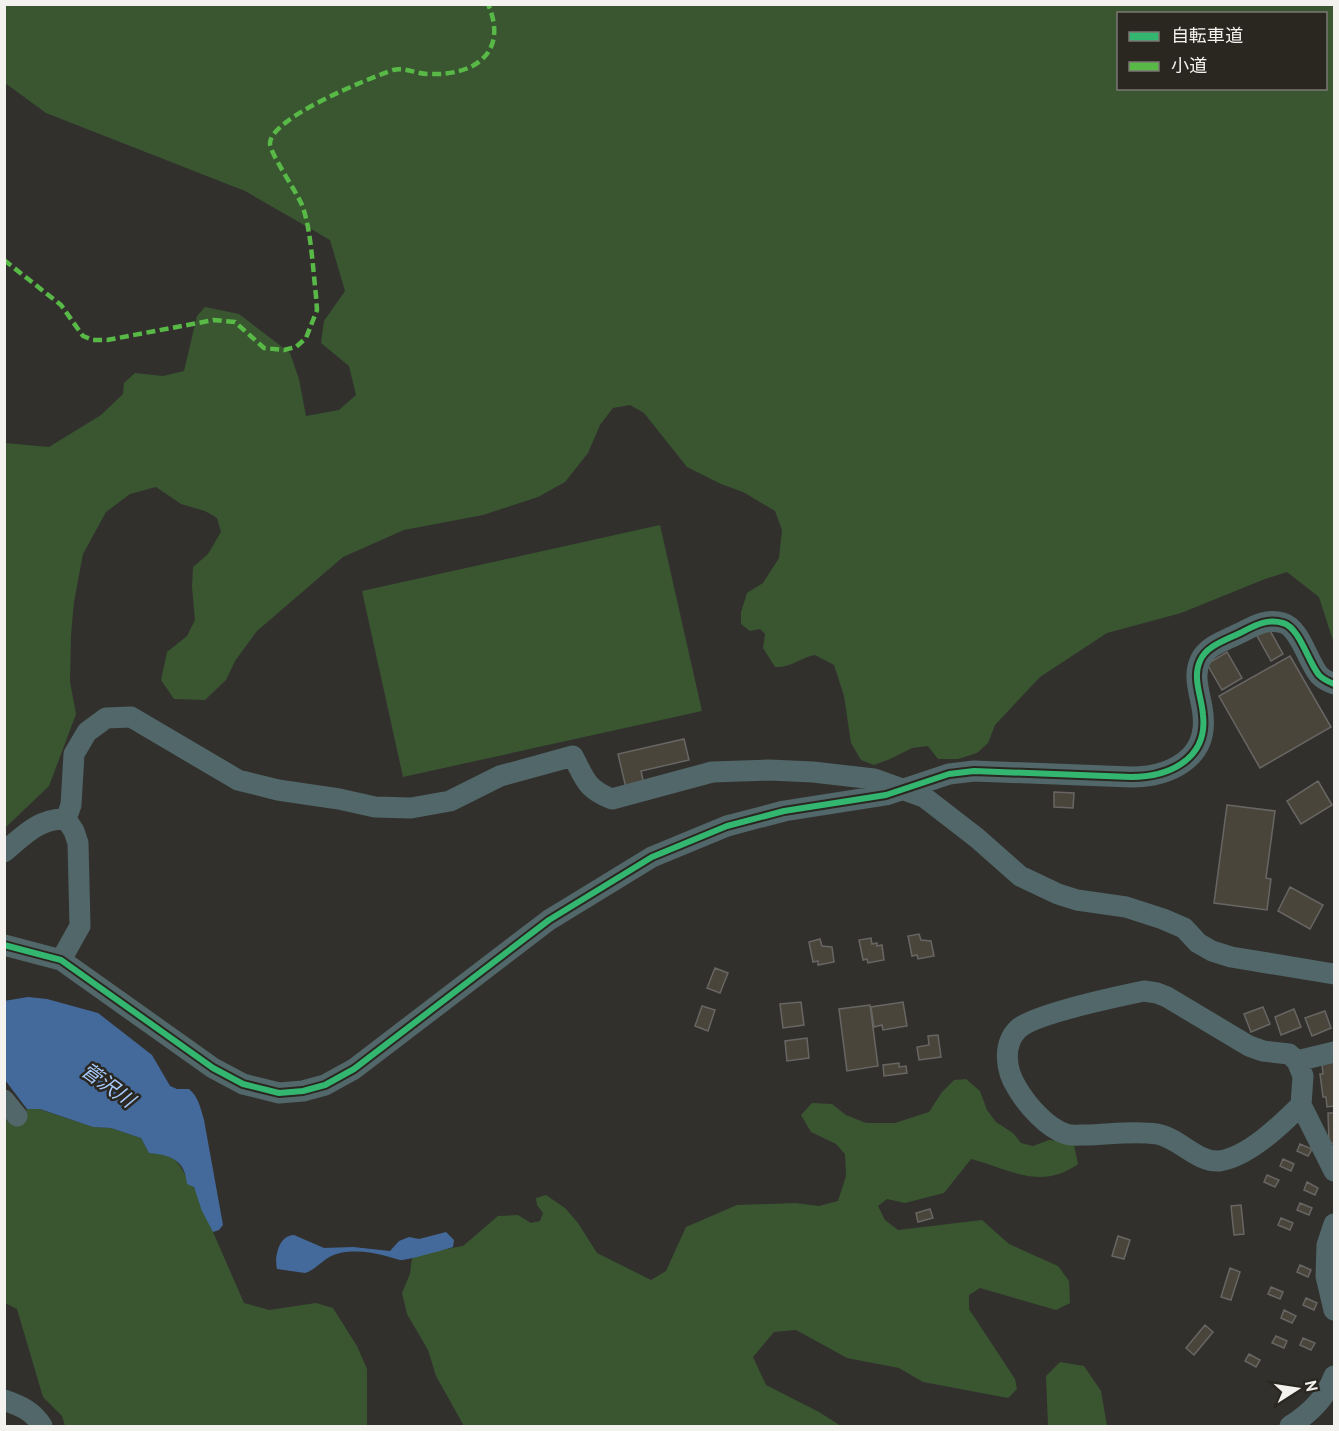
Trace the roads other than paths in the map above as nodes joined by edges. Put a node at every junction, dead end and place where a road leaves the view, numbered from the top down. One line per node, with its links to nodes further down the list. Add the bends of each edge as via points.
1 (1335, 684): 2 (street, via 1319,675 1286,624 1261,622 1209,649 1200,659 1197,671 1203,735 1193,754 1173,769 1150,777 974,771)
2 (903, 788): 3 (street, via 874,779 813,772 712,772 612,799 597,793 586,782 573,756 500,776 450,801 411,808 375,807 238,780 131,717 106,718 87,732 74,754 71,805); 6 (street, via 886,795 784,811 727,826 652,857 549,920 354,1069 326,1085 303,1091 279,1093 243,1084 213,1068); 7 (street, via 924,797 1020,876 1058,894 1126,907 1184,928 1198,943 1231,957)
3 (66, 819): 4 (street, via 32,828); 6 (street, via 78,843 80,926)
4 (4, 852)
5 (4, 945): 6 (street)
6 (61, 960)
7 (1335, 974)
8 (1335, 1052): 9 (street)
9 (1297, 1061): 10 (street, via 1303,1076); 10 (street, via 1289,1054 1249,1046 1167,997 1144,991 1037,1019 1019,1028 1010,1041 1007,1058 1010,1077 1033,1110 1066,1135 1160,1135 1204,1159 1219,1161 1242,1152 1276,1130)
10 (1301, 1105): 11 (street)
11 (1335, 1171)
12 (1335, 1224): 13 (street, via 1326,1245 1326,1276)
13 (1335, 1310)
14 (1335, 1376): 17 (street, via 1320,1401)
15 (4, 1400): 16 (street, via 21,1405)
16 (42, 1426)
17 (1290, 1426)

